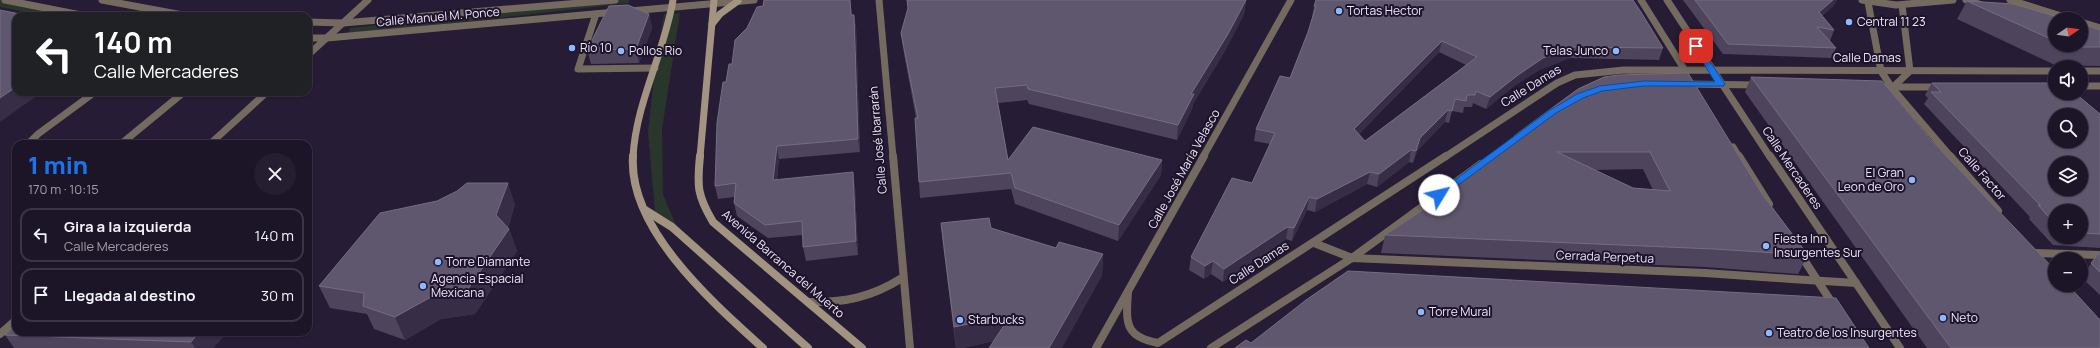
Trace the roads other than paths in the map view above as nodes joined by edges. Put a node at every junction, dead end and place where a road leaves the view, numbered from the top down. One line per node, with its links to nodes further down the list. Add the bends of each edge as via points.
1 (5, 0): 19 (street)
2 (102, 0): 20 (street)
3 (368, 0): 24 (street)
4 (615, 0): 24 (street, Calle Manuel M. Ponce)
5 (754, 0): 13 (street, Calle Manuel M. Ponce)
6 (879, 0): 64 (street, Calle José Ibarrarán)
7 (1291, 0): 67 (street, Calle José María Velasco)
8 (1641, 0): 32 (street)
9 (1667, 0): 33 (street, Calle Mercaderes)
10 (1953, 0): 17 (street)
11 (1966, 0): 18 (street)
12 (2010, 0): 21 (street)
13 (738, 1): 15 (street, Calle Manuel M. Ponce); 26 (main road, via 725,9)
14 (1865, 1): 17 (street); 34 (street, Calle Factor)
15 (714, 2): 16 (street, Calle Manuel M. Ponce); 26 (main road, Avenida Barranca del Muerto)
16 (672, 3): 22 (street, Calle Manuel M. Ponce); 31 (main road)
17 (1902, 5): 35 (street)
18 (1988, 7)
19 (66, 12)
20 (166, 12)
21 (2049, 12)
22 (596, 14): 29 (street, Calle Manuel M. Ponce); 31 (street, via 578,69)
23 (312, 22): 24 (street, Calle Manuel M. Ponce)
24 (343, 23): 29 (street)
25 (2088, 24): 27 (street)
26 (711, 27): 68 (main road, Avenida Barranca del Muerto, via 698,178 701,202 713,222)
27 (2100, 28)
28 (312, 38): 29 (street, Calle Manuel M. Ponce)
29 (327, 38): 30 (street)
30 (312, 51)
31 (655, 68): 57 (main road, via 634,134 631,156 633,179)
32 (1684, 69): 33 (street, Calle Damas); 44 (street); 60 (street, Calle Damas, via 1595,71 1575,75 1557,83)
33 (1711, 70): 34 (street, Calle Damas); 40 (street, Calle Mercaderes)
34 (1881, 71): 35 (street, Calle Damas); 47 (street, Calle Factor)
35 (1910, 71): 36 (street, Calle Damas); 47 (street)
36 (2048, 71)
37 (2088, 71): 38 (street)
38 (2100, 71)
39 (1672, 84): 44 (street)
40 (1721, 84): 41 (street); 44 (street); 66 (street, Calle Mercaderes)
41 (1768, 85)
42 (2088, 86): 43 (street)
43 (2100, 86)
44 (1696, 87)
45 (1868, 87): 47 (street)
46 (1946, 87): 47 (street)
47 (1892, 88): 58 (street, Calle Factor)
48 (90, 96): 52 (street)
49 (179, 96): 53 (street)
50 (263, 96): 54 (street)
51 (1726, 136): 56 (street)
52 (32, 140)
53 (126, 140)
54 (214, 140)
55 (1490, 158): 62 (street)
56 (1772, 208)
57 (644, 210): 73 (main road, via 667,252 727,317); 74 (main road, via 672,228)
58 (2004, 218)
59 (1792, 241): 65 (street)
60 (1314, 244): 62 (street, Cerrada Perpetua); 72 (street, Calle Damas)
61 (2100, 255): 63 (street, via 2032,250)
62 (1352, 258): 65 (street, Cerrada Perpetua, via 1697,273); 78 (street)
63 (2045, 264)
64 (902, 278): 68 (street, via 884,291 860,300 834,304); 76 (street, Calle José Ibarrarán)
65 (1817, 281): 66 (street, Cerrada Perpetua); 69 (street)
66 (1856, 283): 79 (street, Calle Mercaderes)
67 (1128, 292): 72 (street, Calle Damas, via 1128,328 1139,339); 77 (street, Calle José María Velasco)
68 (809, 302): 75 (main road, Avenida Barranca del Muerto)
69 (1837, 311)
70 (12, 324): 71 (street)
71 (0, 334)
72 (1154, 346)
73 (763, 348)
74 (808, 348)
75 (862, 348)
76 (910, 348)
77 (1096, 348)
78 (1211, 348)
79 (1900, 348)

